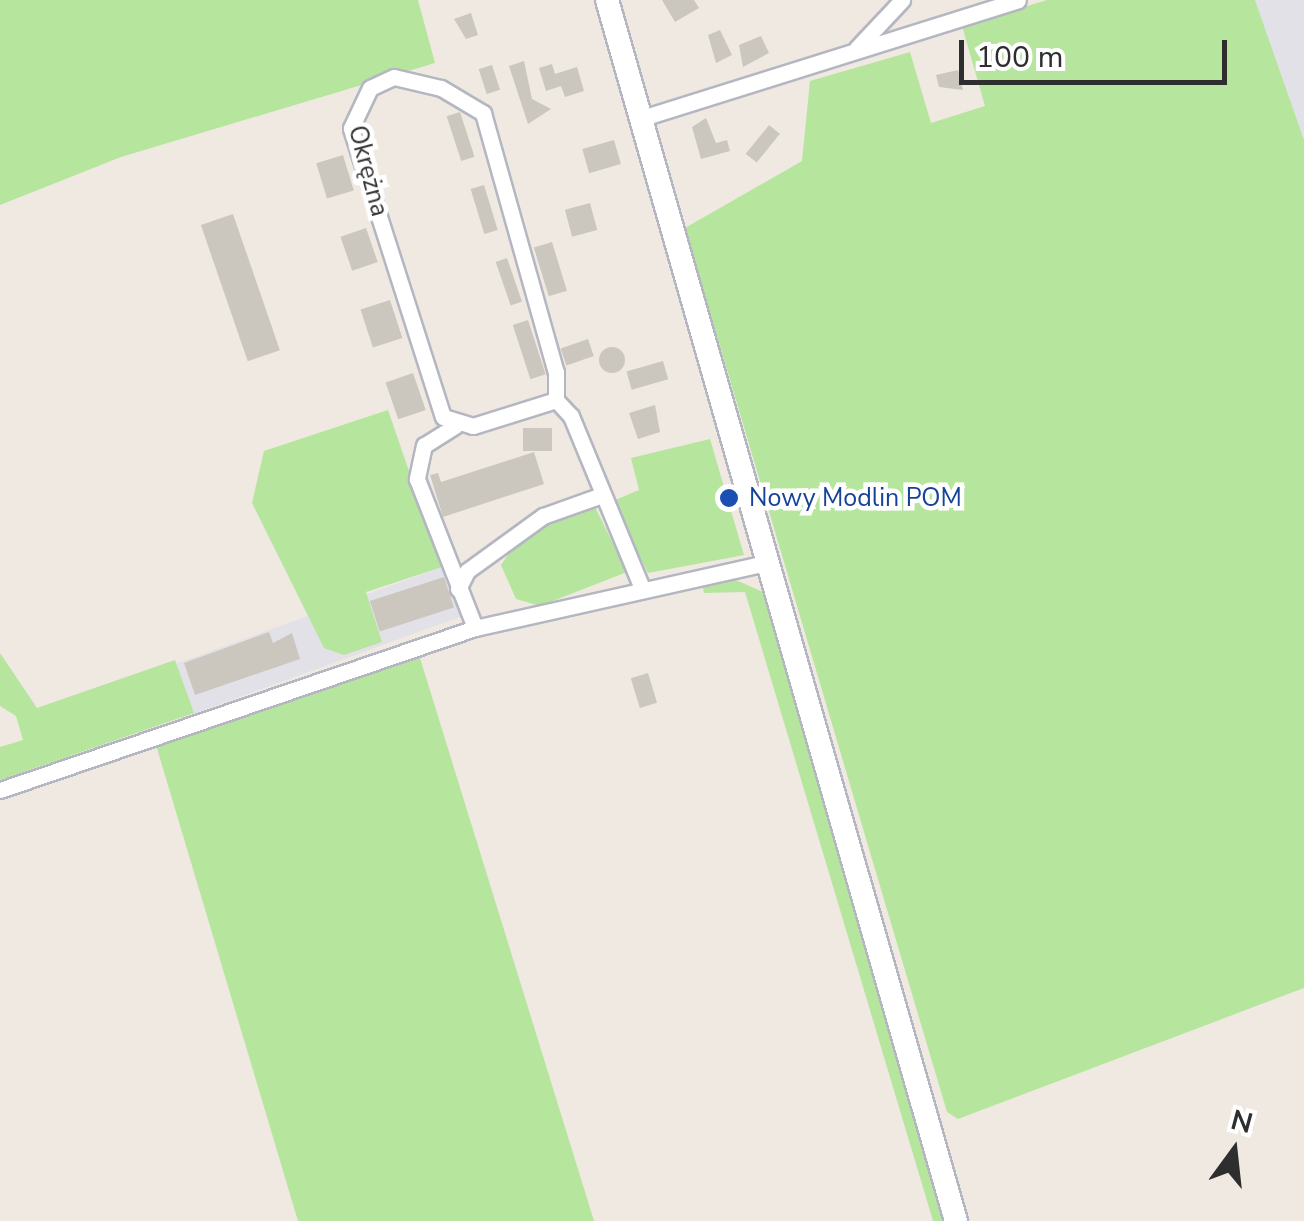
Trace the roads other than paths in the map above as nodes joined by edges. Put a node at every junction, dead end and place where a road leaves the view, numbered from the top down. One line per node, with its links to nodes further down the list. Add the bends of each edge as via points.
1 (606, 0): 5 (street)
2 (902, 0): 4 (street)
3 (1018, 0): 4 (street)
4 (853, 52): 5 (street)
5 (640, 119): 9 (street)
6 (556, 400): 7 (street); 7 (street, Okrężna, via 556,372 483,113 441,88 394,77 355,105 351,128 443,417); 8 (street, Okrężna, via 571,416)
7 (455, 426): 11 (street, via 424,445 417,479)
8 (602, 495): 10 (street, Okrężna); 11 (street, via 543,516 478,562)
9 (766, 563): 10 (street); 14 (street)
10 (642, 588): 12 (street)
11 (458, 589): 12 (street)
12 (474, 628): 13 (street)
13 (0, 790)
14 (956, 1221)

